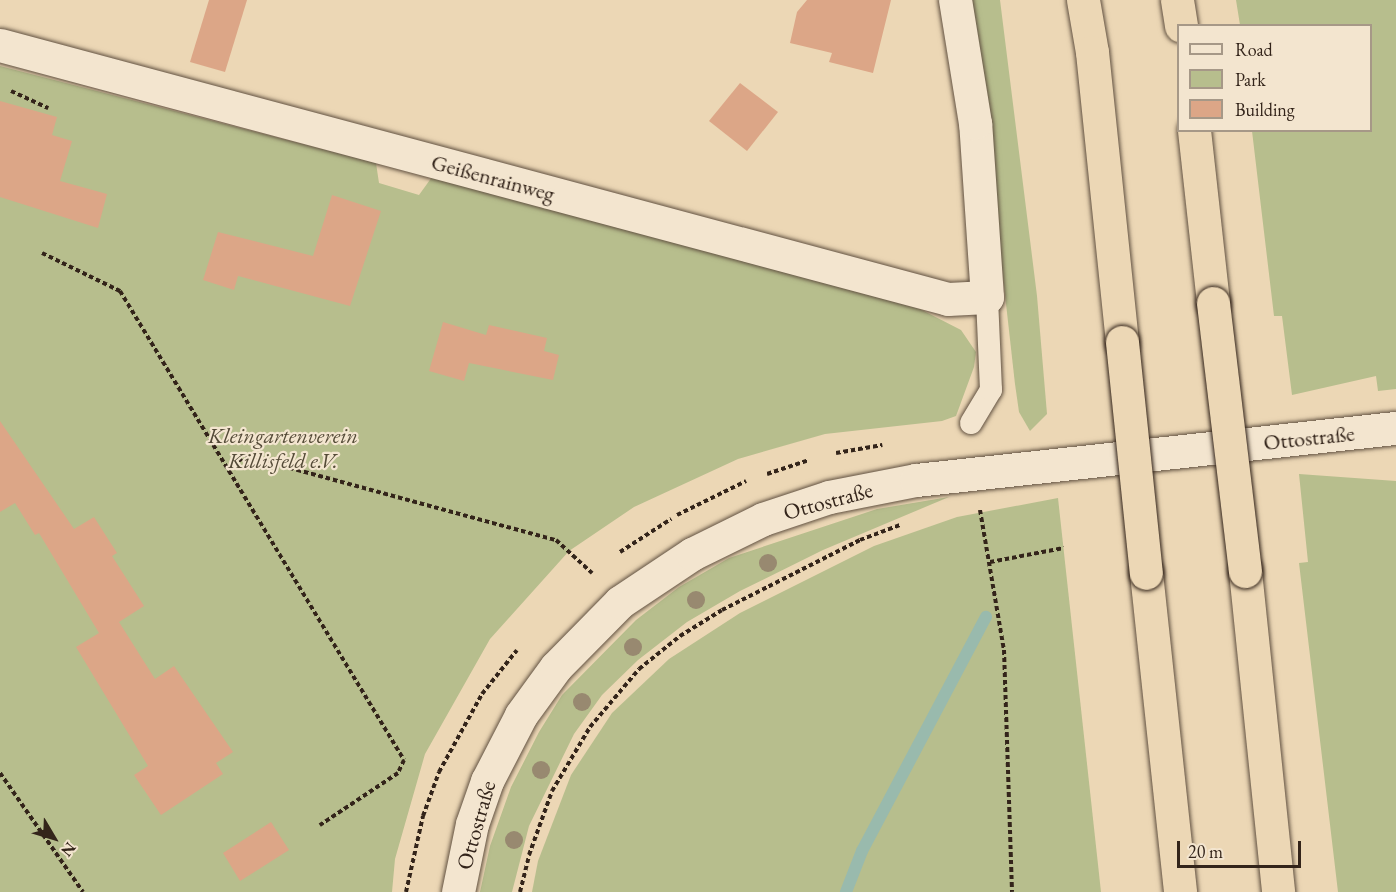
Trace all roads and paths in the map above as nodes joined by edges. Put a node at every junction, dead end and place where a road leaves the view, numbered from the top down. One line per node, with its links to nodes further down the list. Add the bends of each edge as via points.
1 (955, 0): 10 (street, via 975,123)
2 (1083, 0): 25 (highway, bridge, via 1092,51)
3 (1177, 0): 4 (highway)
4 (1181, 24)
5 (0, 45): 10 (street, Geißenrainweg, via 948,300)
6 (0, 85): 7 (path)
7 (48, 108)
8 (1194, 132): 26 (highway, bridge)
9 (42, 253): 13 (path, via 120,291)
10 (987, 297): 11 (lane, via 991,390)
11 (971, 423)
12 (1396, 428): 22 (street, Ottostraße, via 916,480 829,497 763,519 692,554 620,602 556,667 521,715 487,781 472,824)
13 (226, 469): 18 (path, via 246,456 556,540); 20 (path, via 404,760 398,773)
14 (977, 501): 17 (path)
15 (909, 522): 23 (path, via 860,540 722,610 680,636 639,669 590,727 552,791)
16 (1064, 548): 17 (path)
17 (990, 562): 24 (path, via 1004,650)
18 (592, 573)
19 (0, 772): 21 (path)
20 (320, 825)
21 (82, 892)
22 (458, 892)
23 (520, 892)
24 (1012, 892)
25 (1180, 892)
26 (1278, 892)

